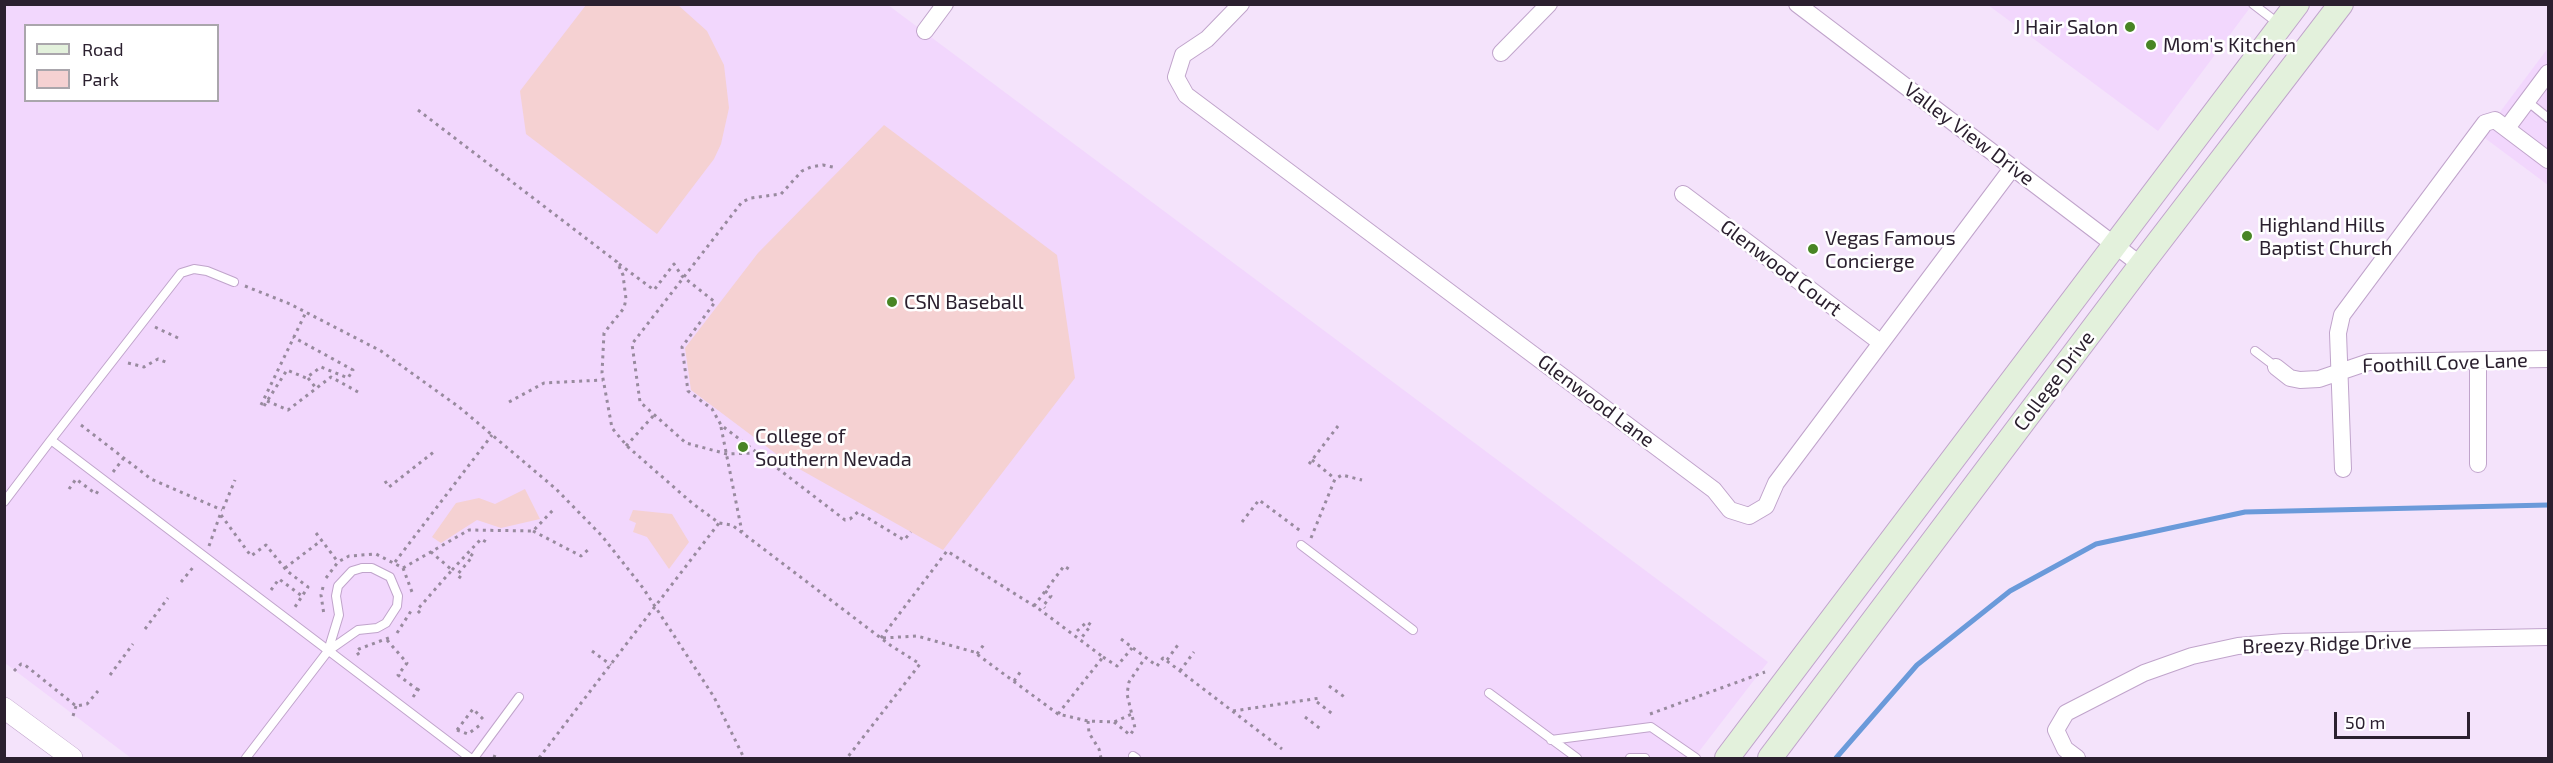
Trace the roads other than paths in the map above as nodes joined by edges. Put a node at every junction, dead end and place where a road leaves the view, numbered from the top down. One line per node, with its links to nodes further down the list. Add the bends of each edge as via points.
1 (945, 4): 9 (street)
2 (1241, 4): 22 (street, Glenwood Lane, via 1207,39 1183,55 1176,77 1186,95 1714,490 1730,510 1749,516 1766,506 1776,483)
3 (1549, 4): 10 (street)
4 (1797, 4): 17 (street, Valley View Drive)
5 (2253, 4): 8 (lane)
6 (2297, 4): 8 (main road, College Drive)
7 (2341, 4): 15 (main road, College Drive)
8 (2281, 26): 15 (main road, via 2288,35 2288,45 2249,100); 19 (main road, College Drive)
9 (925, 31)
10 (1502, 53)
11 (2548, 73): 12 (street)
12 (2527, 101): 13 (lane); 14 (street)
13 (2548, 118)
14 (2507, 128): 16 (street); 27 (street, via 2495,120 2485,123 2342,315 2338,333)
15 (2235, 144): 20 (main road, College Drive)
16 (2548, 160)
17 (2013, 167): 19 (street, Valley View Drive); 22 (street, Glenwood Lane)
18 (1683, 194): 22 (street, Glenwood Court)
19 (2115, 247): 20 (street, Valley View Drive); 48 (main road, College Drive)
20 (2141, 265): 49 (main road, College Drive)
21 (234, 282): 28 (lane, via 207,271 181,273)
22 (1880, 342)
23 (2254, 351): 26 (lane)
24 (2548, 359): 25 (street, Foothill Cove Lane)
25 (2478, 361): 27 (street, Foothill Cove Lane, via 2369,362); 29 (street)
26 (2276, 367): 27 (street, Foothill Cove Lane, via 2290,378 2300,380 2319,379)
27 (2341, 369): 30 (street)
28 (51, 440): 31 (lane); 35 (lane)
29 (2478, 464)
30 (2343, 470)
31 (4, 502)
32 (1307, 542): 33 (lane)
33 (1413, 630)
34 (2548, 637): 50 (street, Breezy Ridge Drive, via 2284,642 2192,656 2144,673 2066,713 2056,730 2065,749)
35 (328, 651): 35 (lane, via 358,630 377,628 393,616 396,586 382,571 362,568 344,577 336,596 339,615); 41 (lane); 42 (lane)
36 (1489, 693): 39 (lane)
37 (519, 698): 43 (lane)
38 (4, 708): 40 (street)
39 (1551, 740): 44 (lane); 47 (lane, via 1651,727)
40 (72, 759)
41 (246, 759)
42 (470, 759)
43 (474, 759)
44 (1577, 759)
45 (1629, 759): 46 (lane)
46 (1645, 759)
47 (1696, 759)
48 (1727, 759)
49 (1770, 759)
50 (2077, 759)

